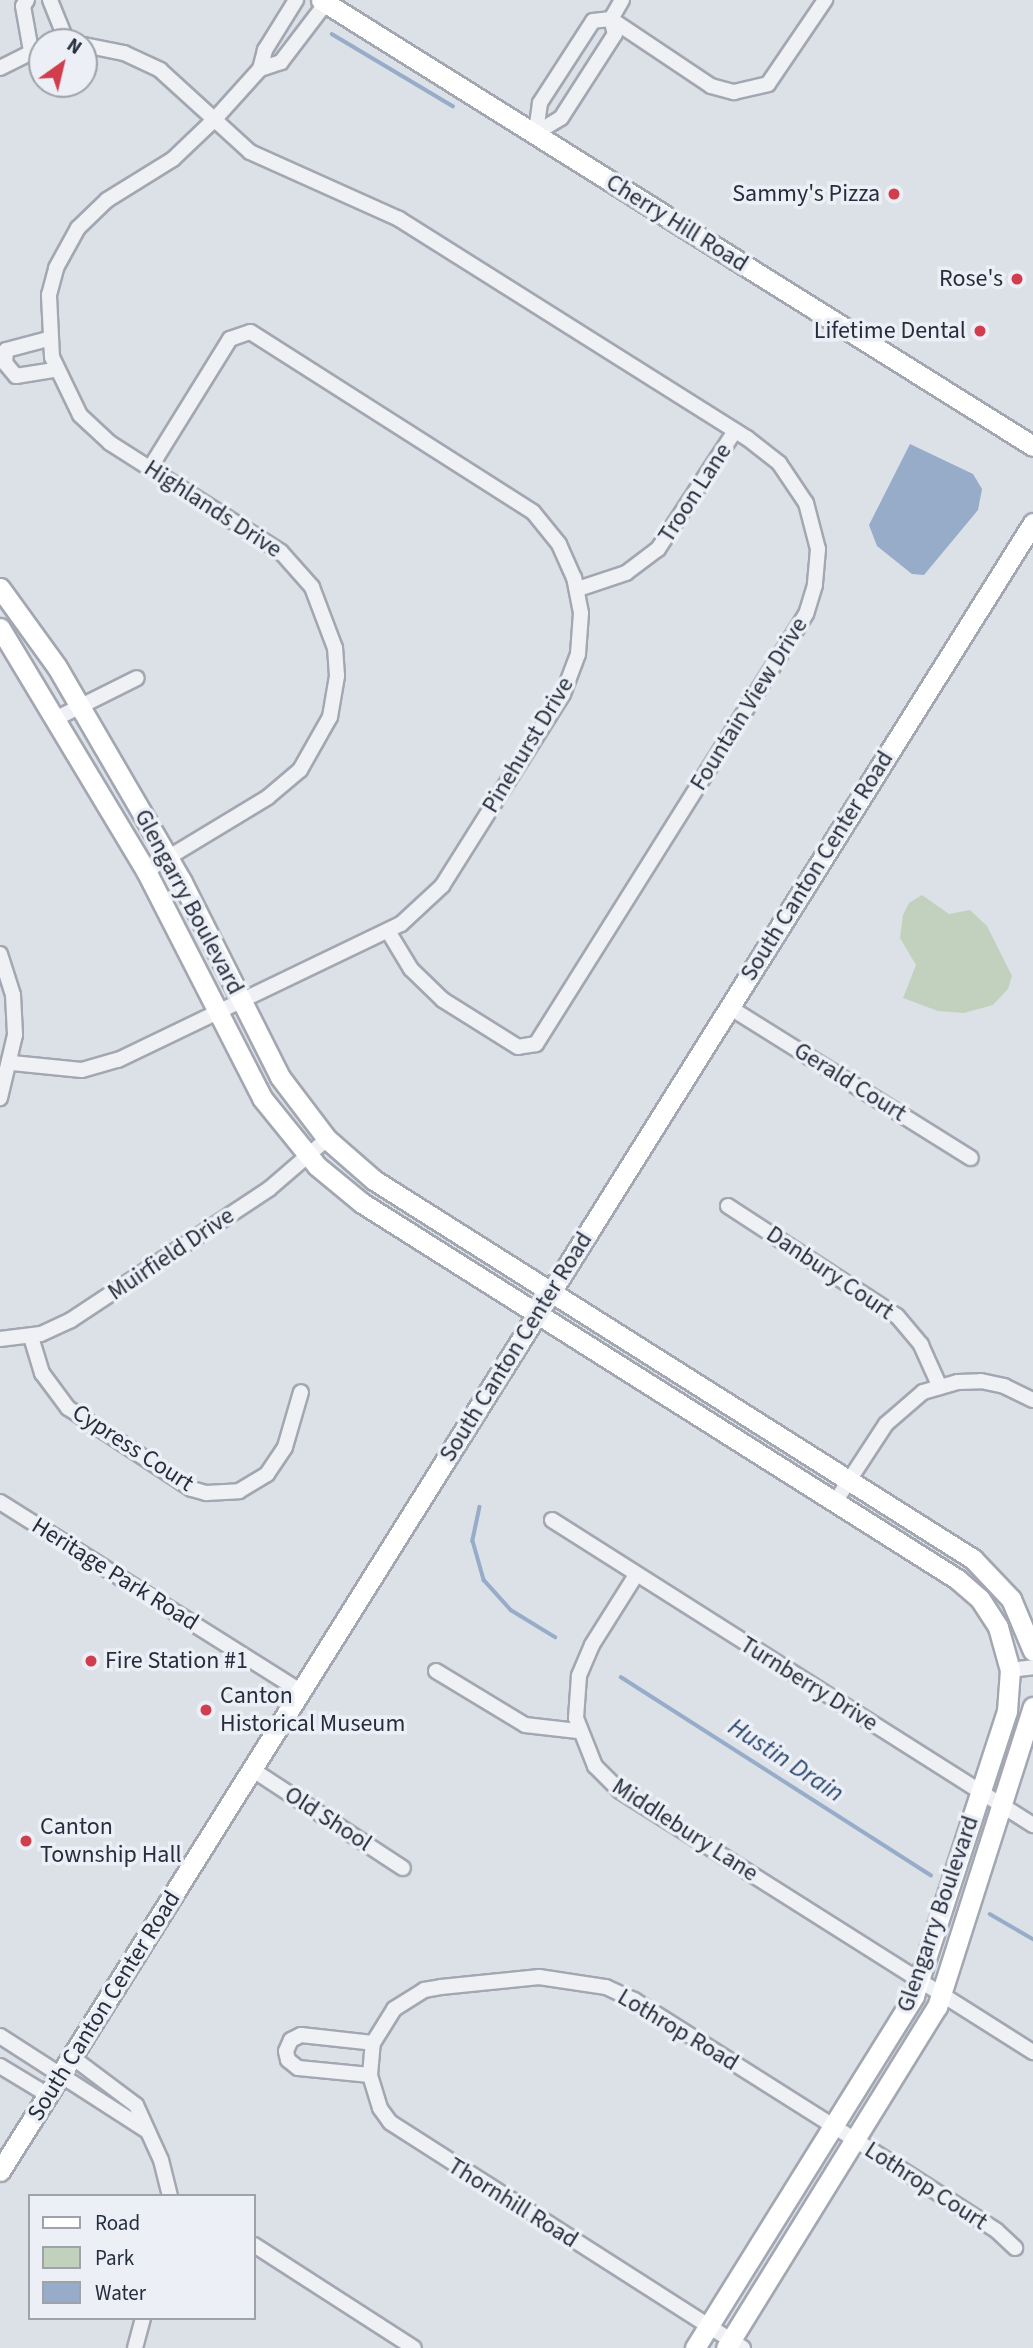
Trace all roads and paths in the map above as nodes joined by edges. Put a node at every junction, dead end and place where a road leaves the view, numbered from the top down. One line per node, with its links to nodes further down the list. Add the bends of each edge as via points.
1 (27, 0): 8 (street, via 23,6)
2 (50, 0): 9 (street)
3 (296, 0): 15 (street, Highlands Drive, via 265,50)
4 (622, 0): 7 (street)
5 (825, 0): 7 (street, via 768,84 734,92 711,86)
6 (323, 1): 15 (street, Highlands Drive, via 281,62); 17 (street, Cherry Hill Road)
7 (611, 19): 10 (street, via 593,21); 13 (street, via 615,34)
8 (30, 28)
9 (61, 28)
10 (578, 44): 13 (street); 17 (street, via 540,103)
11 (98, 48): 16 (street, Fountain View Drive, via 124,53 151,66)
12 (28, 54): 14 (street)
13 (599, 58): 17 (street, via 561,118)
14 (0, 68)
15 (260, 69): 16 (street, Highlands Drive)
16 (214, 120): 18 (street, Highlands Drive, via 173,159 107,200 78,228 52,281); 20 (street, Fountain View Drive, via 261,159 399,219)
17 (536, 133): 21 (street, Cherry Hill Road, via 892,362)
18 (48, 340): 19 (street, Highlands Drive); 19 (street, via 6,350 5,363 16,376)
19 (55, 370): 22 (street, Highlands Drive, via 89,425)
20 (736, 431): 25 (street, Troon Lane, via 658,549 626,573); 32 (street, Fountain View Drive, via 779,463 806,503 818,550 812,597 797,629 539,1041 517,1047 443,1000 411,969)
21 (1033, 446)
22 (150, 468): 25 (street, Pinehurst Drive, via 230,339 250,332 524,504 559,544); 30 (street, Highlands Drive, via 270,544 295,565 324,608 337,662 330,717 300,770 268,797)
23 (1033, 523): 35 (street, South Canton Center Road)
24 (0, 588): 28 (street, Glengarry Boulevard, via 37,635)
25 (578, 589): 32 (street, Pinehurst Drive, via 580,641 563,694 442,886 416,913)
26 (0, 628): 29 (street, Glengarry Boulevard)
27 (137, 678): 28 (street)
28 (80, 706): 29 (street); 30 (street, Glengarry Boulevard)
29 (57, 718): 31 (street, Glengarry Boulevard)
30 (169, 857): 31 (street, Highlands Drive); 34 (street, Glengarry Boulevard)
31 (146, 871): 36 (street, Glengarry Boulevard)
32 (388, 931): 34 (street, Pinehurst Drive)
33 (0, 954): 37 (street, via 15,1010)
34 (242, 1001): 36 (street, Pinehurst Drive); 39 (street, Glengarry Boulevard, via 280,1077)
35 (729, 1007): 41 (street, Gerald Court); 45 (street, South Canton Center Road)
36 (219, 1012): 37 (street, Pinehurst Drive, via 96,1068 57,1071); 40 (street, Glengarry Boulevard, via 262,1098)
37 (12, 1063): 38 (street)
38 (0, 1098)
39 (327, 1139): 40 (street, Muirfield Drive); 42 (street, Glengarry Boulevard)
40 (309, 1157): 44 (street, Glengarry Boulevard); 47 (street, Muirfield Drive, via 269,1189 71,1320)
41 (971, 1158)
42 (399, 1196): 44 (street); 45 (street, Glengarry Boulevard)
43 (728, 1206): 51 (street, Danbury Court, via 897,1315 921,1345)
44 (385, 1218): 46 (street, Glengarry Boulevard)
45 (550, 1292): 46 (street, South Canton Center Road); 49 (street, Glengarry Boulevard)
46 (537, 1313): 50 (street, Glengarry Boulevard); 67 (street, South Canton Center Road)
47 (31, 1337): 48 (street, Muirfield Drive); 52 (street, Cypress Court, via 42,1373 68,1408 192,1489 206,1493 239,1491 267,1475 285,1447)
48 (0, 1339)
49 (655, 1358): 50 (street); 54 (street, Glengarry Boulevard)
50 (641, 1379): 55 (street, Glengarry Boulevard)
51 (940, 1387): 53 (street, via 981,1381); 56 (street, via 923,1392 894,1414)
52 (300, 1392)
53 (1033, 1400)
54 (794, 1446): 55 (street); 56 (street, Glengarry Boulevard)
55 (781, 1468): 58 (street, Glengarry Boulevard)
56 (849, 1481): 58 (street); 60 (street, Glengarry Boulevard)
57 (0, 1502): 67 (street, Heritage Park Road)
58 (835, 1502): 61 (street, Glengarry Boulevard)
59 (552, 1520): 62 (street, Turnberry Drive)
60 (962, 1553): 61 (street); 63 (street, Glengarry Boulevard, via 994,1577 1011,1599)
61 (949, 1574): 65 (street, Glengarry Boulevard, via 988,1609 1003,1639)
62 (636, 1575): 69 (street, Middlebury Lane, via 585,1657 575,1692); 71 (street, Turnberry Drive)
63 (1033, 1651)
64 (1033, 1667): 65 (street)
65 (1010, 1670): 71 (street, Glengarry Boulevard, via 1007,1711)
66 (436, 1671): 69 (street, via 525,1725)
67 (302, 1692): 70 (street, South Canton Center Road)
68 (1033, 1707): 72 (street, Glengarry Boulevard)
69 (578, 1731): 75 (street, Middlebury Lane, via 595,1766 620,1791)
70 (253, 1770): 74 (street, Old Shool); 80 (street, South Canton Center Road)
71 (981, 1792): 72 (street, Turnberry Drive); 75 (street, Glengarry Boulevard)
72 (1003, 1806): 73 (street, Turnberry Drive); 76 (street, Glengarry Boulevard)
73 (1033, 1825)
74 (403, 1868)
75 (920, 1980): 76 (street, Middlebury Lane); 85 (street, Glengarry Boulevard, via 894,2033)
76 (942, 1994): 79 (street, Middlebury Lane); 87 (street, Glengarry Boulevard, via 920,2040)
77 (0, 2036): 82 (street)
78 (373, 2043): 83 (street, Thornhill Road); 83 (street, via 301,2035 291,2039 286,2051 288,2060 298,2068); 85 (street, Lothrop Road, via 387,2017 424,1990 558,1978 606,1987 634,2000)
79 (1033, 2052)
80 (72, 2057): 82 (street, South Canton Center Road); 86 (street, via 119,2088 136,2105)
81 (0, 2066): 84 (street)
82 (60, 2075): 84 (street, South Canton Center Road); 86 (street)
83 (370, 2076): 93 (street, Thornhill Road, via 380,2108 403,2134)
84 (48, 2095): 88 (street, South Canton Center Road)
85 (835, 2127): 87 (street, Lothrop Court); 93 (street, Glengarry Boulevard)
86 (146, 2130): 89 (street, via 161,2160)
87 (857, 2141): 91 (street, Lothrop Court, via 997,2231); 94 (street, Glengarry Boulevard)
88 (0, 2171)
89 (170, 2194)
90 (256, 2246): 96 (street)
91 (1015, 2248)
92 (143, 2320): 95 (street)
93 (709, 2326): 94 (street, Thornhill Road); 97 (street, Glengarry Boulevard)
94 (733, 2345)
95 (135, 2348)
96 (414, 2348)
97 (695, 2348)

